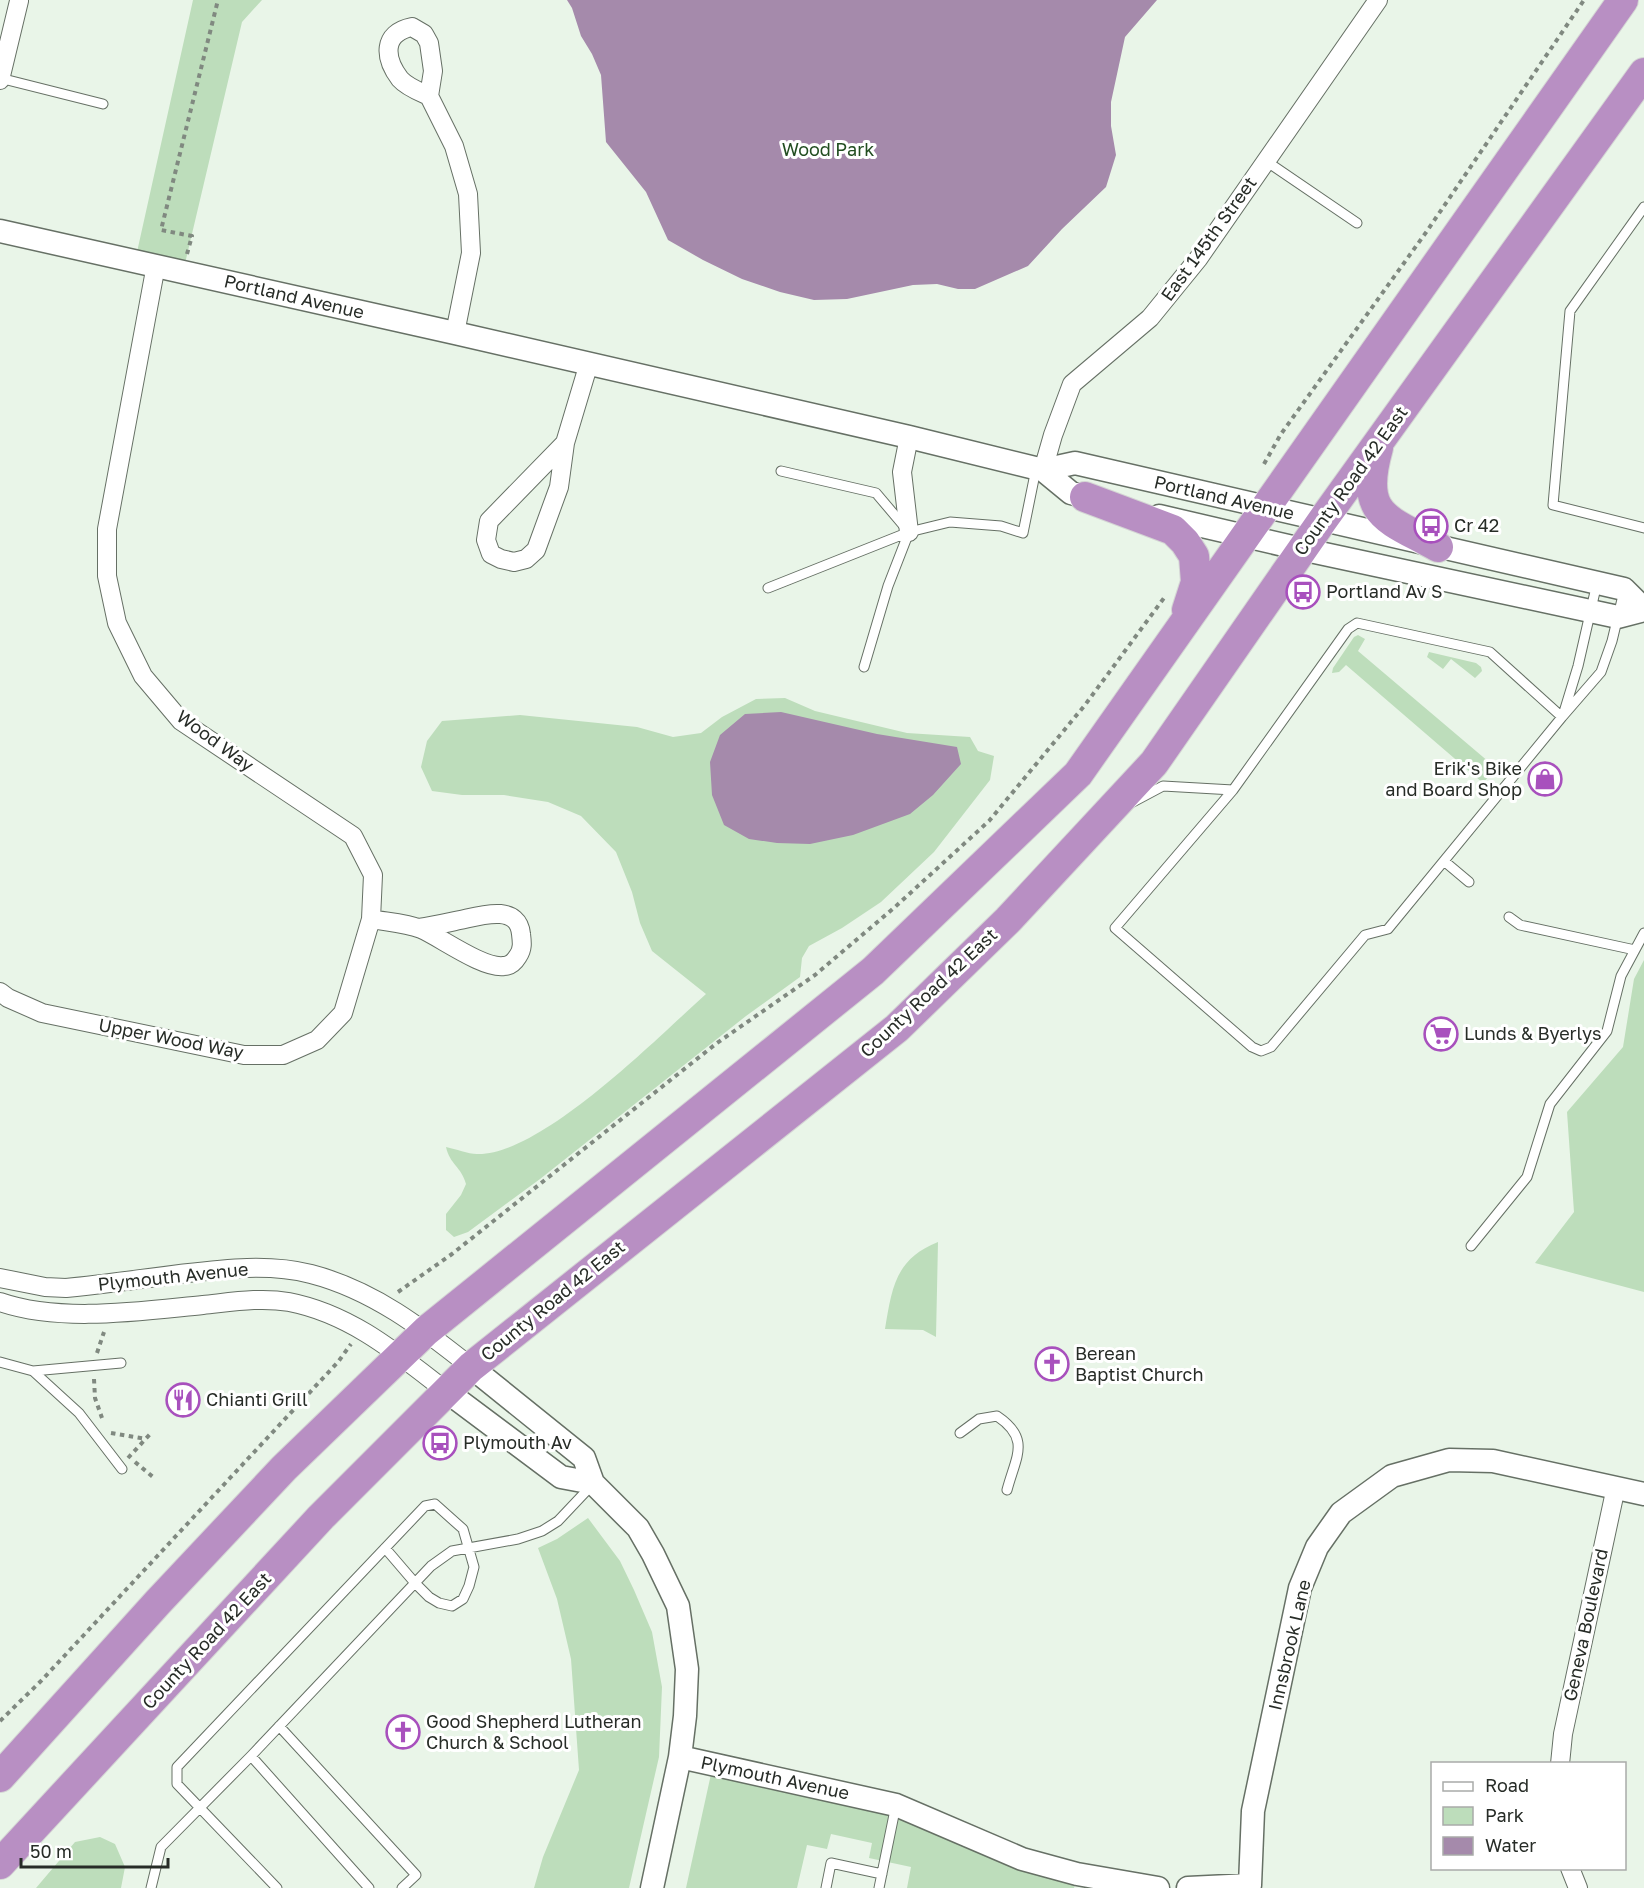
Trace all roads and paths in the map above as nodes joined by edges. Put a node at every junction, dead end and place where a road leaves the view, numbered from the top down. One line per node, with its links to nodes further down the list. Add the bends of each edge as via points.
1 (218, 0): 15 (path, via 161,230 192,236)
2 (1378, 0): 10 (street, East 145th Street)
3 (1584, 0): 23 (path, via 1427,231 1281,434)
4 (1623, 0): 25 (highway)
5 (19, 1): 6 (street)
6 (1, 72): 9 (lane)
7 (1644, 73): 19 (highway, County Road 42 East)
8 (429, 96): 16 (street, via 454,146 468,194 471,253)
9 (103, 104)
10 (1266, 161): 12 (lane); 21 (street, East 145th Street, via 1198,259 1150,318 1072,384)
11 (1644, 207): 27 (lane, via 1570,311 1553,505)
12 (1357, 224)
13 (0, 231): 14 (street, Portland Avenue)
14 (156, 266): 15 (street, Portland Avenue); 47 (street, Wood Way, via 107,529 107,576 117,623 143,676 181,721 353,836 372,875)
15 (183, 272): 16 (street, Portland Avenue)
16 (455, 333): 17 (street, Portland Avenue)
17 (589, 363): 18 (street, Portland Avenue); 20 (street)
18 (909, 437): 21 (street, Portland Avenue); 28 (street, via 902,472)
19 (1382, 437): 26 (highway, County Road 42 East); 30 (highway, via 1372,475 1374,501 1380,514)
20 (566, 443): 20 (street, via 489,521 486,540 491,554 514,562 526,559 536,550 559,487)
21 (1039, 470): 24 (street, Portland Avenue, via 1071,493); 25 (street, Portland Avenue, via 1075,464); 28 (lane, via 1023,533 1001,526 950,522)
22 (781, 471): 28 (lane, via 876,493)
23 (1260, 471)
24 (1085, 497): 29 (street, Portland Avenue); 39 (highway, via 1173,530 1185,542 1194,556 1196,582)
25 (1268, 507): 26 (street, Portland Avenue); 29 (highway)
26 (1322, 521): 30 (street, Portland Avenue); 31 (highway, County Road 42 East)
27 (1644, 528)
28 (909, 532): 33 (lane); 40 (lane)
29 (1247, 536): 31 (street, Portland Avenue); 39 (highway)
30 (1438, 547): 32 (street, Portland Avenue)
31 (1301, 549): 37 (street, Portland Avenue); 43 (highway, County Road 42 East, via 1154,763)
32 (1597, 583): 34 (street, Portland Avenue); 37 (lane)
33 (768, 588)
34 (1624, 589): 36 (street, Portland Avenue); 38 (lane)
35 (1165, 597): 55 (path, via 1085,705 988,820 895,907 815,975 717,1043)
36 (1644, 610): 38 (street, Portland Avenue)
37 (1591, 611): 38 (street, Portland Avenue); 41 (lane)
38 (1618, 617): 41 (lane, via 1601,672)
39 (1177, 634): 58 (highway, via 1078,774 873,971)
40 (864, 666)
41 (1562, 717): 42 (lane, via 1490,652 1357,623 1348,629); 44 (lane)
42 (1233, 790): 43 (lane, via 1163,786); 44 (lane, via 1115,928 1261,1051 1281,1038 1365,935 1388,929)
43 (1102, 819): 63 (highway, County Road 42 East, via 1008,920 897,1028)
44 (1444, 861): 45 (lane)
45 (1469, 882)
46 (1509, 917): 50 (lane, via 1520,926)
47 (371, 919): 48 (street); 51 (street, Upper Wood Way, via 343,1013 317,1040 283,1054 244,1055 42,1013)
48 (419, 928): 48 (street, via 458,950 503,967 514,962 522,944 521,929 513,919 501,914)
49 (1644, 933): 50 (lane)
50 (1635, 950): 52 (lane, via 1621,976 1607,1031 1550,1104 1527,1177)
51 (0, 992)
52 (1471, 1246)
53 (0, 1278): 55 (street, Plymouth Avenue, via 66,1288 221,1270 285,1269 330,1279)
54 (0, 1302): 56 (street, Plymouth Avenue, via 17,1308 75,1314 257,1299 318,1310)
55 (386, 1305): 58 (street, Plymouth Avenue)
56 (362, 1330): 59 (street, Plymouth Avenue); 82 (path, via 330,1371)
57 (104, 1331): 62 (path)
58 (426, 1331): 59 (highway); 63 (street, Plymouth Avenue)
59 (399, 1355): 65 (street, Plymouth Avenue); 87 (highway, via 276,1476)
60 (0, 1362): 64 (lane)
61 (121, 1363): 62 (lane)
62 (95, 1365): 64 (lane); 66 (path, via 95,1398)
63 (471, 1367): 65 (highway, County Road 42 East); 75 (street, Plymouth Avenue, via 584,1458)
64 (33, 1371): 73 (lane, via 79,1413)
65 (446, 1391): 75 (street, Plymouth Avenue, via 561,1477); 90 (highway, County Road 42 East, via 321,1517)
66 (109, 1432): 69 (path); 70 (path)
67 (152, 1432): 69 (path)
68 (960, 1433): 77 (lane, via 979,1419 997,1416 1012,1426 1019,1437)
69 (146, 1439): 72 (path)
70 (116, 1441)
71 (122, 1450): 72 (path)
72 (129, 1457): 73 (path); 74 (path)
73 (122, 1469)
74 (153, 1476)
75 (593, 1484): 79 (lane, via 558,1521 542,1531); 85 (street, Plymouth Avenue, via 638,1528 678,1606 687,1669)
76 (1616, 1487): 78 (street, Innsbrook Lane); 86 (street, Geneva Boulevard); 93 (street, Innsbrook Lane, via 1494,1461 1449,1460 1392,1476 1341,1513 1317,1547 1300,1588 1253,1811)
77 (1007, 1490)
78 (1644, 1494)
79 (469, 1547): 80 (lane, via 463,1529 435,1504 424,1506); 81 (lane, via 452,1551); 81 (lane, via 474,1567 463,1599 452,1606 439,1604)
80 (385, 1548): 81 (lane); 89 (lane, via 177,1767 177,1784)
81 (415, 1583): 83 (lane)
82 (0, 1721)
83 (279, 1726): 84 (lane); 97 (lane, via 416,1875)
84 (251, 1756): 89 (lane); 96 (lane)
85 (680, 1757): 88 (street, Plymouth Avenue); 98 (street)
86 (1560, 1762)
87 (0, 1777)
88 (896, 1805): 92 (lane); 101 (street, Plymouth Avenue, via 1022,1858 1077,1874)
89 (200, 1807): 94 (lane, via 161,1847); 95 (lane)
90 (0, 1864)
91 (1570, 1870): 103 (street)
92 (882, 1874): 99 (lane, via 831,1863); 100 (lane)
93 (1250, 1886): 102 (street)
94 (151, 1888)
95 (277, 1888)
96 (369, 1888)
97 (402, 1888)
98 (652, 1888)
99 (826, 1888)
100 (879, 1888)
101 (1158, 1888)
102 (1188, 1888)
103 (1578, 1888)

